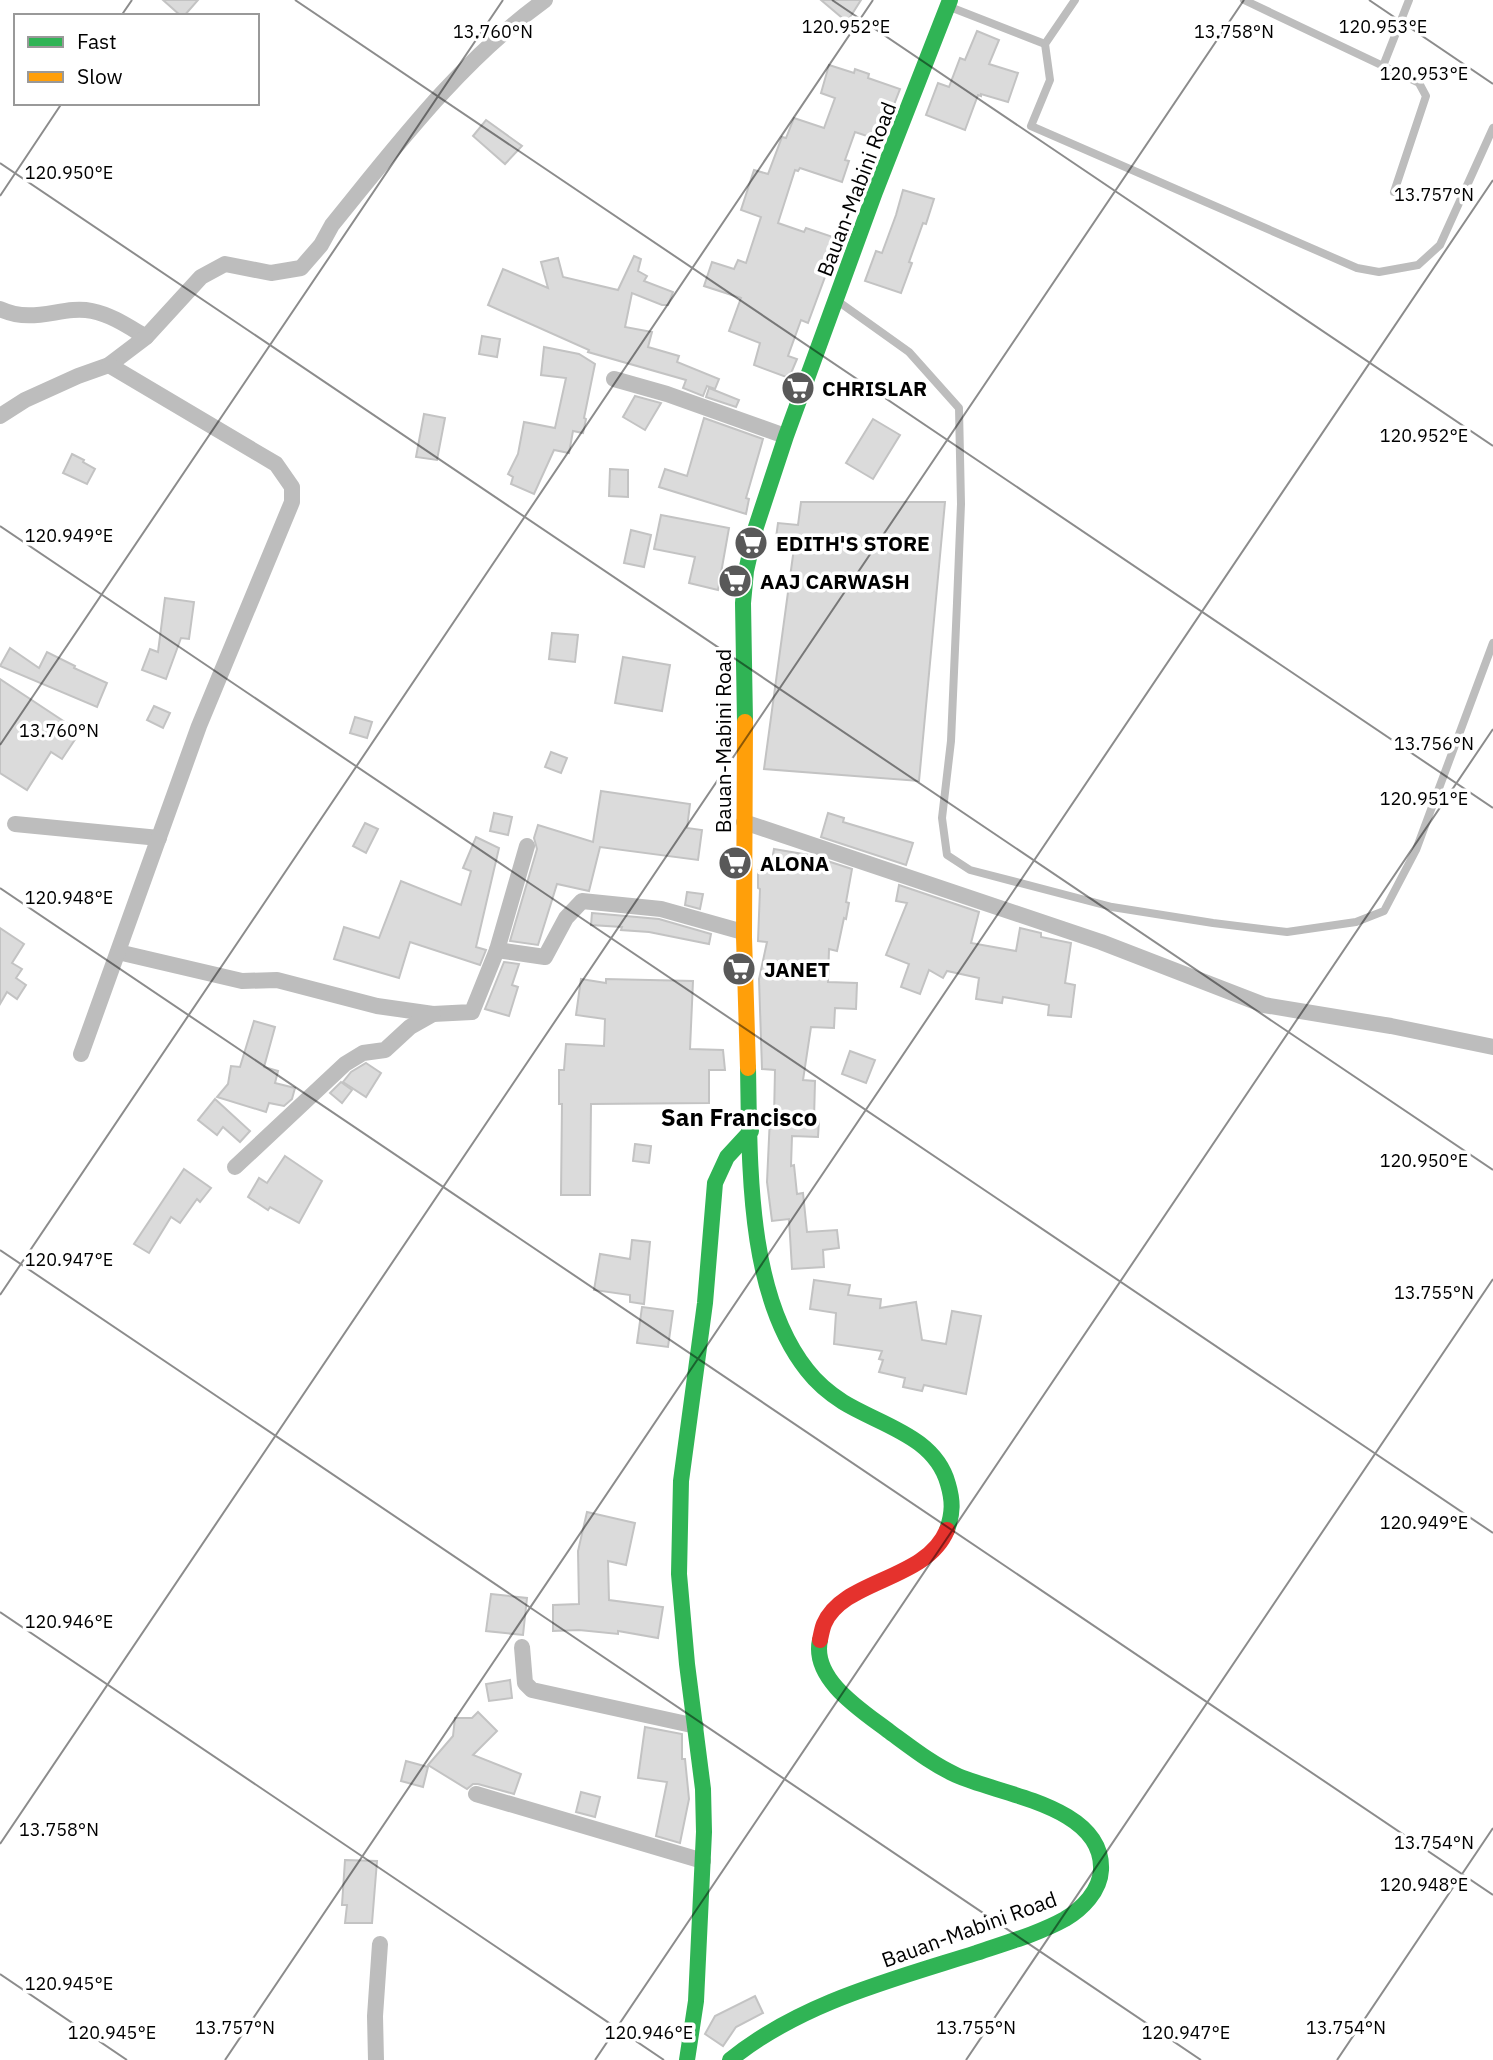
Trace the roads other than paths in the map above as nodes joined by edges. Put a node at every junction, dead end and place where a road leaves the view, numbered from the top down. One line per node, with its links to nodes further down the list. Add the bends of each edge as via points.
1 (545, 0): 12 (street, via 454,79 301,268 271,273 225,264 201,277)
2 (1075, 0): 6 (lane)
3 (1244, 0): 7 (lane)
4 (1409, 0): 7 (lane)
5 (949, 3): 6 (lane); 10 (main road, Bauan-Mabini Road)
6 (1045, 44): 8 (lane, via 1050,80 1031,125 1357,268 1379,272 1418,265 1440,245)
7 (1383, 66): 9 (lane, via 1419,83 1426,96)
8 (1493, 128)
9 (1394, 192)
10 (836, 300): 16 (main road, Bauan-Mabini Road); 17 (lane, via 908,352 959,408 961,517 951,741 942,818 947,855 970,870 1112,907 1287,932 1356,922 1384,911 1416,850)
11 (0, 309): 12 (street, via 45,316 90,310)
12 (146, 337): 13 (street)
13 (109, 365): 15 (street, via 25,400); 20 (street, via 276,464 292,487 292,502 199,726)
14 (614, 379): 16 (street)
15 (0, 416)
16 (785, 436): 18 (main road, Bauan-Mabini Road, via 745,579)
17 (1493, 643)
18 (744, 821): 22 (main road, Bauan-Mabini Road); 26 (street, via 1101,942 1264,1005)
19 (15, 824): 20 (street)
20 (159, 838): 24 (street)
21 (527, 846): 23 (street)
22 (743, 932): 23 (street, via 662,909 582,901 566,918 545,957); 28 (main road, Bauan-Mabini Road)
23 (496, 950): 25 (street, via 472,1012)
24 (118, 952): 25 (street, via 242,981 277,980 377,1006); 27 (street)
25 (433, 1014): 29 (street, via 385,1050 345,1064)
26 (1493, 1046)
27 (81, 1054)
28 (751, 1131): 31 (main road, via 727,1157 715,1183 705,1303 681,1481 679,1573); 37 (main road, Bauan-Mabini Road, via 762,1253 776,1315 792,1346 826,1390 857,1411 919,1441 938,1458 948,1474 952,1499 952,1517 936,1548 901,1574 855,1594 827,1616 820,1634 821,1664 864,1714 921,1757 968,1781 1076,1821 1099,1849 1101,1878 1088,1901 1065,1919 825,2005 783,2023)
29 (235, 1167)
30 (522, 1647): 31 (street, via 525,1682 533,1690)
31 (696, 1726): 33 (main road, via 703,1789)
32 (476, 1794): 33 (street)
33 (703, 1861): 36 (main road, via 696,2001)
34 (380, 1944): 35 (street)
35 (376, 2060)
36 (687, 2060)
37 (730, 2060)

